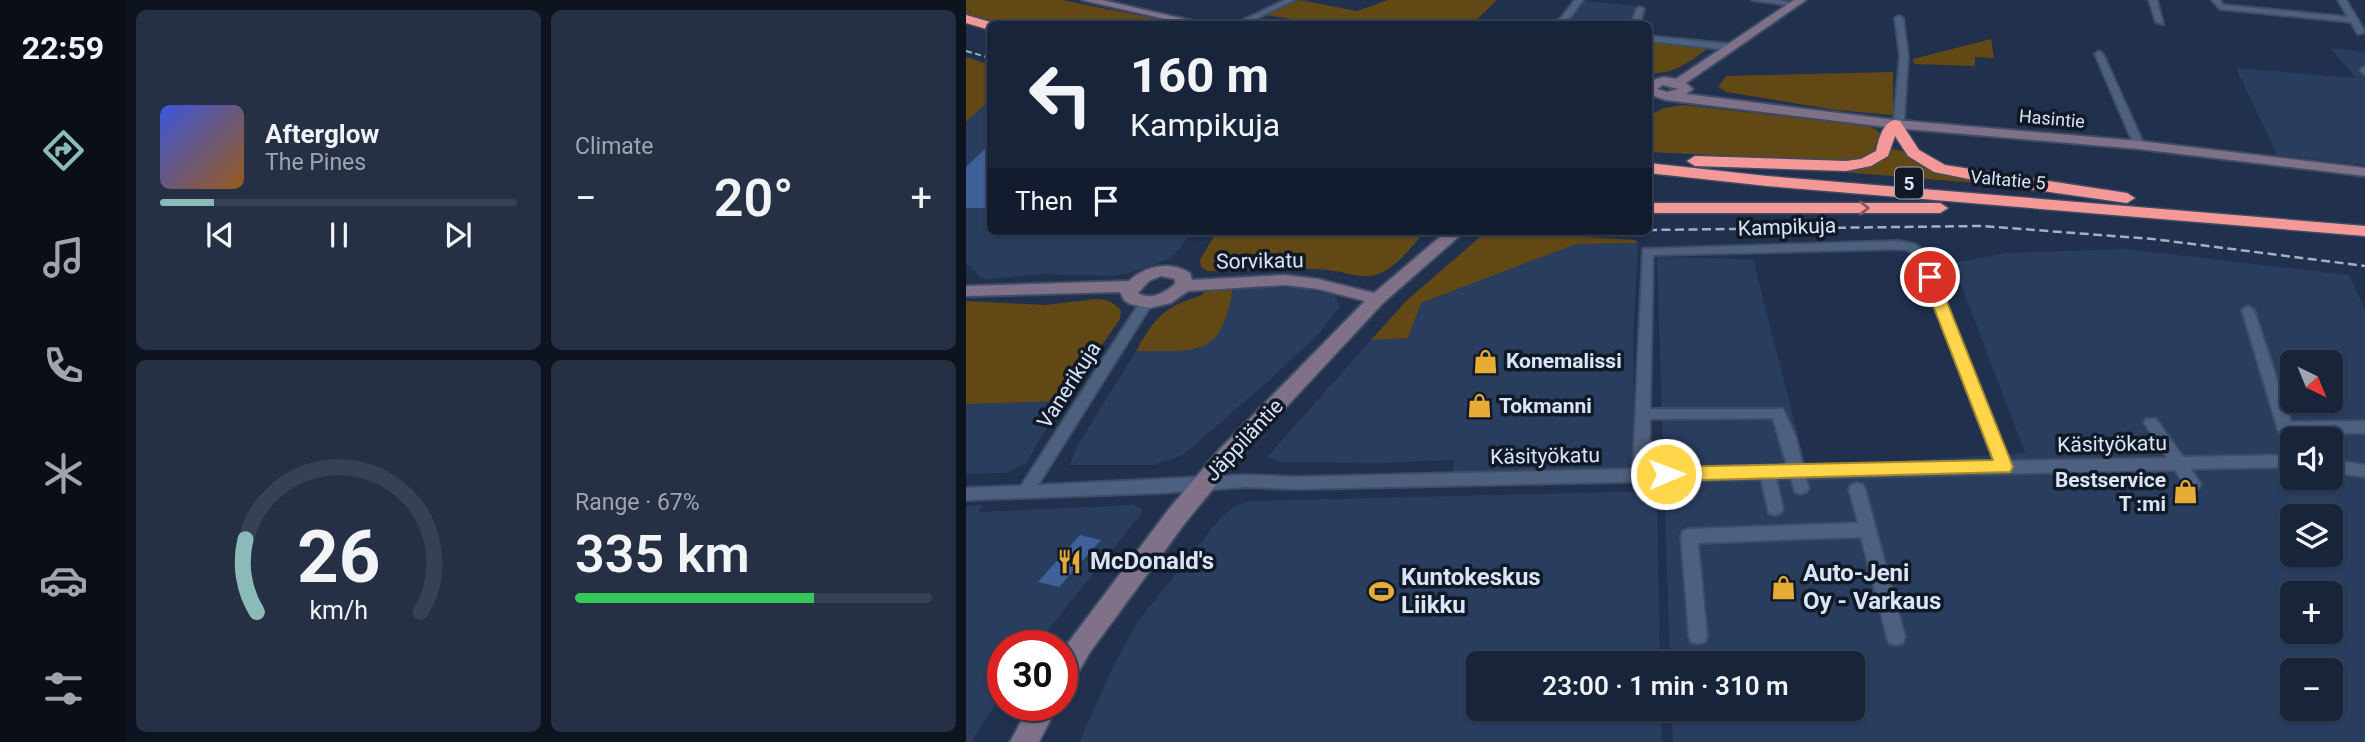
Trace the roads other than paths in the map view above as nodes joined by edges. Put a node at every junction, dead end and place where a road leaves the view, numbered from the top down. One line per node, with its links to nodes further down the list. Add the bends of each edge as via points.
1 (1087, 0): 13 (main road)
2 (1291, 0): 14 (street)
3 (1579, 0): 15 (street)
4 (1756, 0): 7 (street)
5 (2153, 0): 17 (street)
6 (2342, 0): 12 (street)
7 (1798, 2): 23 (main road)
8 (2218, 4): 12 (street)
9 (1640, 9): 16 (street)
10 (1899, 18): 27 (street, via 1904,56)
11 (966, 19): 18 (highway)
12 (2355, 20): 20 (street)
13 (1186, 21)
14 (1246, 21)
15 (1562, 21)
16 (1637, 21)
17 (2160, 22)
18 (987, 25)
19 (966, 28): 21 (highway)
20 (2361, 32)
21 (987, 35)
22 (1652, 38): 23 (street)
23 (1731, 47): 26 (main road)
24 (2099, 54): 28 (street)
25 (1652, 88): 26 (main road, Hasintie, via 1663,81)
26 (1678, 89): 27 (main road, Hasintie, via 1737,103)
27 (1895, 124): 28 (street, Hasintie); 30 (highway, via 1883,153 1856,165); 33 (highway, via 1913,153 1940,169)
28 (2140, 145): 32 (street, Hasintie)
29 (1652, 159): 30 (highway, Valtatie 5 / 5)
30 (1669, 161): 33 (highway, Valtatie 5 / 5)
31 (1652, 168): 34 (highway, Valtatie 5 / 5)
32 (2365, 172)
33 (2169, 204): 36 (highway, Valtatie 5 / 5)
34 (2082, 207): 35 (highway, one-way to 34); 37 (highway, Valtatie 5 / 5)
35 (1652, 208)
36 (2365, 220)
37 (2365, 231)
38 (1452, 235): 42 (main road, Jäppiläntie)
39 (1131, 286): 40 (main road, via 1168,270 1184,276); 41 (main road); 43 (main road, via 1133,300)
40 (1183, 286): 42 (main road, Sorvikatu, via 1285,280); 43 (main road, via 1172,295)
41 (966, 291)
42 (1377, 299): 58 (main road, Jäppiläntie)
43 (1147, 302): 62 (street, Vanerikuja)
44 (2248, 310): 47 (street)
45 (1642, 414): 52 (street, Kampikuja, via 1647,252 1911,247 1920,253); 54 (street, via 1778,414); 57 (street, Kampikuja)
46 (2151, 423): 51 (street)
47 (2286, 427)
48 (2343, 427): 49 (street)
49 (2365, 427)
50 (2280, 461): 51 (street, Käsityökatu)
51 (2179, 464): 52 (street, Käsityökatu); 59 (street)
52 (2004, 467): 54 (street, Käsityökatu)
53 (2343, 468): 55 (street)
54 (1795, 471): 56 (street, Käsityökatu); 60 (street)
55 (2365, 471)
56 (1767, 472): 57 (street, Käsityökatu); 64 (street)
57 (1641, 475): 58 (street, Käsityökatu)
58 (1204, 483): 62 (street, Käsityökatu); 68 (main road, Jäppiläntie)
59 (2193, 484)
60 (1801, 488)
61 (1857, 489): 65 (street)
62 (1026, 491): 63 (street, Käsityökatu)
63 (966, 494)
64 (1775, 508)
65 (1866, 530): 66 (street, via 1689,536); 67 (street)
66 (1698, 636)
67 (1896, 637)
68 (1078, 650)
69 (1036, 721): 70 (main road)
70 (1024, 742)

